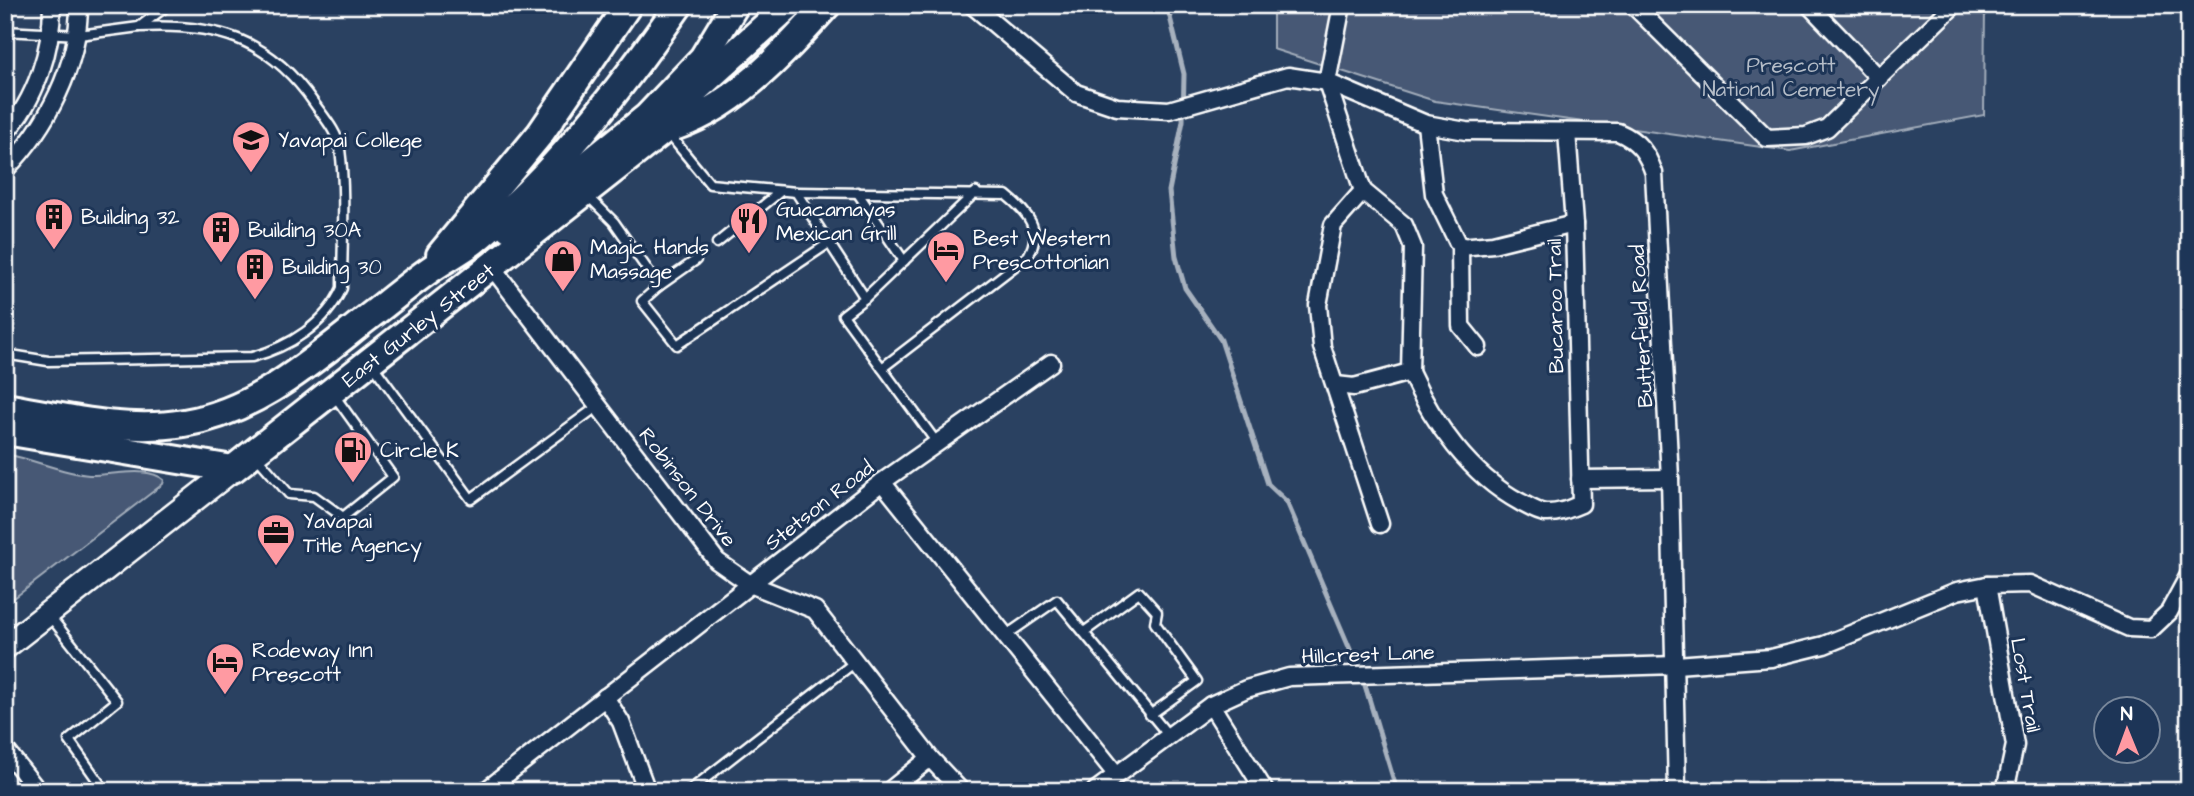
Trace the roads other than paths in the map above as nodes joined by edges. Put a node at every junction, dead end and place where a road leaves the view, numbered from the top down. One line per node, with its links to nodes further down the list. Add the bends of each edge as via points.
1 (52, 5): 18 (street)
2 (79, 5): 17 (street)
3 (168, 5): 15 (lane)
4 (628, 5): 40 (main road, via 540,134)
5 (679, 5): 40 (main road, via 605,105 539,179 473,241)
6 (735, 5): 43 (main road, via 703,58 648,117 476,255)
7 (789, 5): 23 (main road, via 696,89)
8 (827, 5): 19 (main road, East Gurley Street)
9 (848, 5): 19 (main road)
10 (972, 5): 21 (street, Butterfield Road, via 1076,93 1117,107 1169,110 1288,76)
11 (1342, 5): 21 (street)
12 (1633, 5): 20 (street, via 1767,138 1806,136 1827,128)
13 (1809, 5): 20 (street)
14 (1954, 5): 20 (street)
15 (139, 27): 17 (lane); 45 (lane, via 199,28 242,38 260,47 299,81 340,147 342,288 334,308 282,349 252,357 48,361)
16 (5, 30): 18 (lane)
17 (79, 35): 18 (lane); 26 (street, via 48,115)
18 (52, 36): 25 (street, via 35,85)
19 (792, 43): 23 (main road, East Gurley Street, via 716,109)
20 (1879, 78)
21 (1327, 82): 22 (street, Butterfield Road); 28 (street)
22 (1426, 124): 24 (street, Butterfield Road, via 1466,131); 36 (street, via 1434,194)
23 (664, 130): 27 (lane, via 710,184); 32 (main road, East Gurley Street)
24 (1567, 132): 33 (street, Bucaroo Trail); 57 (street, Butterfield Road, via 1609,131 1631,138 1647,152 1654,173)
25 (5, 133)
26 (5, 170)
27 (782, 191): 29 (lane); 34 (lane)
28 (1363, 191): 49 (street, via 1404,225 1413,247); 50 (street, via 1334,225 1318,305 1322,346)
29 (796, 192): 30 (lane); 35 (lane)
30 (857, 192): 31 (lane); 38 (lane)
31 (976, 192): 38 (lane); 48 (lane, via 1006,195 1026,210 1035,244 1028,256)
32 (585, 193): 39 (main road, East Gurley Street); 41 (lane, via 614,222)
33 (1574, 225): 36 (street); 58 (street, Bucaroo Trail)
34 (717, 243)
35 (829, 243): 41 (lane, via 677,345 642,301); 42 (lane)
36 (1460, 247): 44 (street, via 1461,327)
37 (696, 260): 41 (lane)
38 (904, 261): 42 (lane)
39 (492, 267): 43 (main road, East Gurley Street); 52 (street, Robinson Drive)
40 (431, 268): 53 (main road, via 282,385 234,409 185,423 141,426)
41 (659, 286)
42 (865, 299): 48 (lane, via 843,315)
43 (436, 311): 46 (main road, East Gurley Street)
44 (1478, 347)
45 (5, 354)
46 (370, 362): 51 (main road, East Gurley Street); 52 (lane, via 471,499)
47 (1051, 363): 55 (street, Stetson Road)
48 (882, 368): 55 (lane)
49 (1410, 372): 50 (street, via 1354,387); 58 (street, Bucaroo Trail, via 1426,406 1462,456 1503,493 1542,513 1563,512 1581,504)
50 (1336, 385): 60 (street)
51 (332, 392): 56 (main road, East Gurley Street); 56 (lane, via 393,477 343,517 314,496 289,494)
52 (598, 406): 62 (street, Robinson Drive, via 717,561)
53 (5, 407)
54 (5, 431): 56 (main road)
55 (937, 443): 59 (street, Stetson Road)
56 (244, 461): 64 (main road, East Gurley Street)
57 (1670, 478): 58 (street); 70 (street, Butterfield Road)
58 (1580, 479)
59 (882, 482): 62 (street, Stetson Road); 67 (street)
60 (1380, 524)
61 (2189, 575): 63 (street, via 2169,612 2151,629 2129,628 2030,584)
62 (750, 584): 69 (street, Robinson Drive, via 815,610); 71 (street, Stetson Road)
63 (1987, 585): 70 (street, via 1957,592 1824,645 1771,658); 88 (street, Lost Trail, via 2015,745)
64 (47, 612): 66 (street); 68 (main road, East Gurley Street); 79 (lane, via 117,701 69,740)
65 (1084, 632): 67 (lane, via 1057,600); 73 (lane); 73 (lane, via 1139,592 1157,612 1155,623 1197,681)
66 (5, 634)
67 (1005, 636): 77 (street)
68 (5, 647)
69 (855, 662): 76 (street, Robinson Drive); 82 (lane)
70 (1676, 665): 72 (street, Hillcrest Lane, via 1289,677); 87 (street, Butterfield Road)
71 (605, 697): 80 (street, Stetson Road); 81 (street, via 621,722)
72 (1211, 705): 74 (street, Hillcrest Lane); 86 (street)
73 (1150, 715): 74 (lane)
74 (1169, 736): 77 (street, Hillcrest Lane)
75 (5, 749): 78 (street)
76 (930, 758): 83 (street); 84 (street, Robinson Drive)
77 (1116, 774): 85 (street, Hillcrest Lane)
78 (38, 791)
79 (105, 791)
80 (485, 791)
81 (647, 791)
82 (689, 791)
83 (889, 791)
84 (961, 791)
85 (1095, 791)
86 (1265, 791)
87 (1677, 791)
88 (2005, 791)

